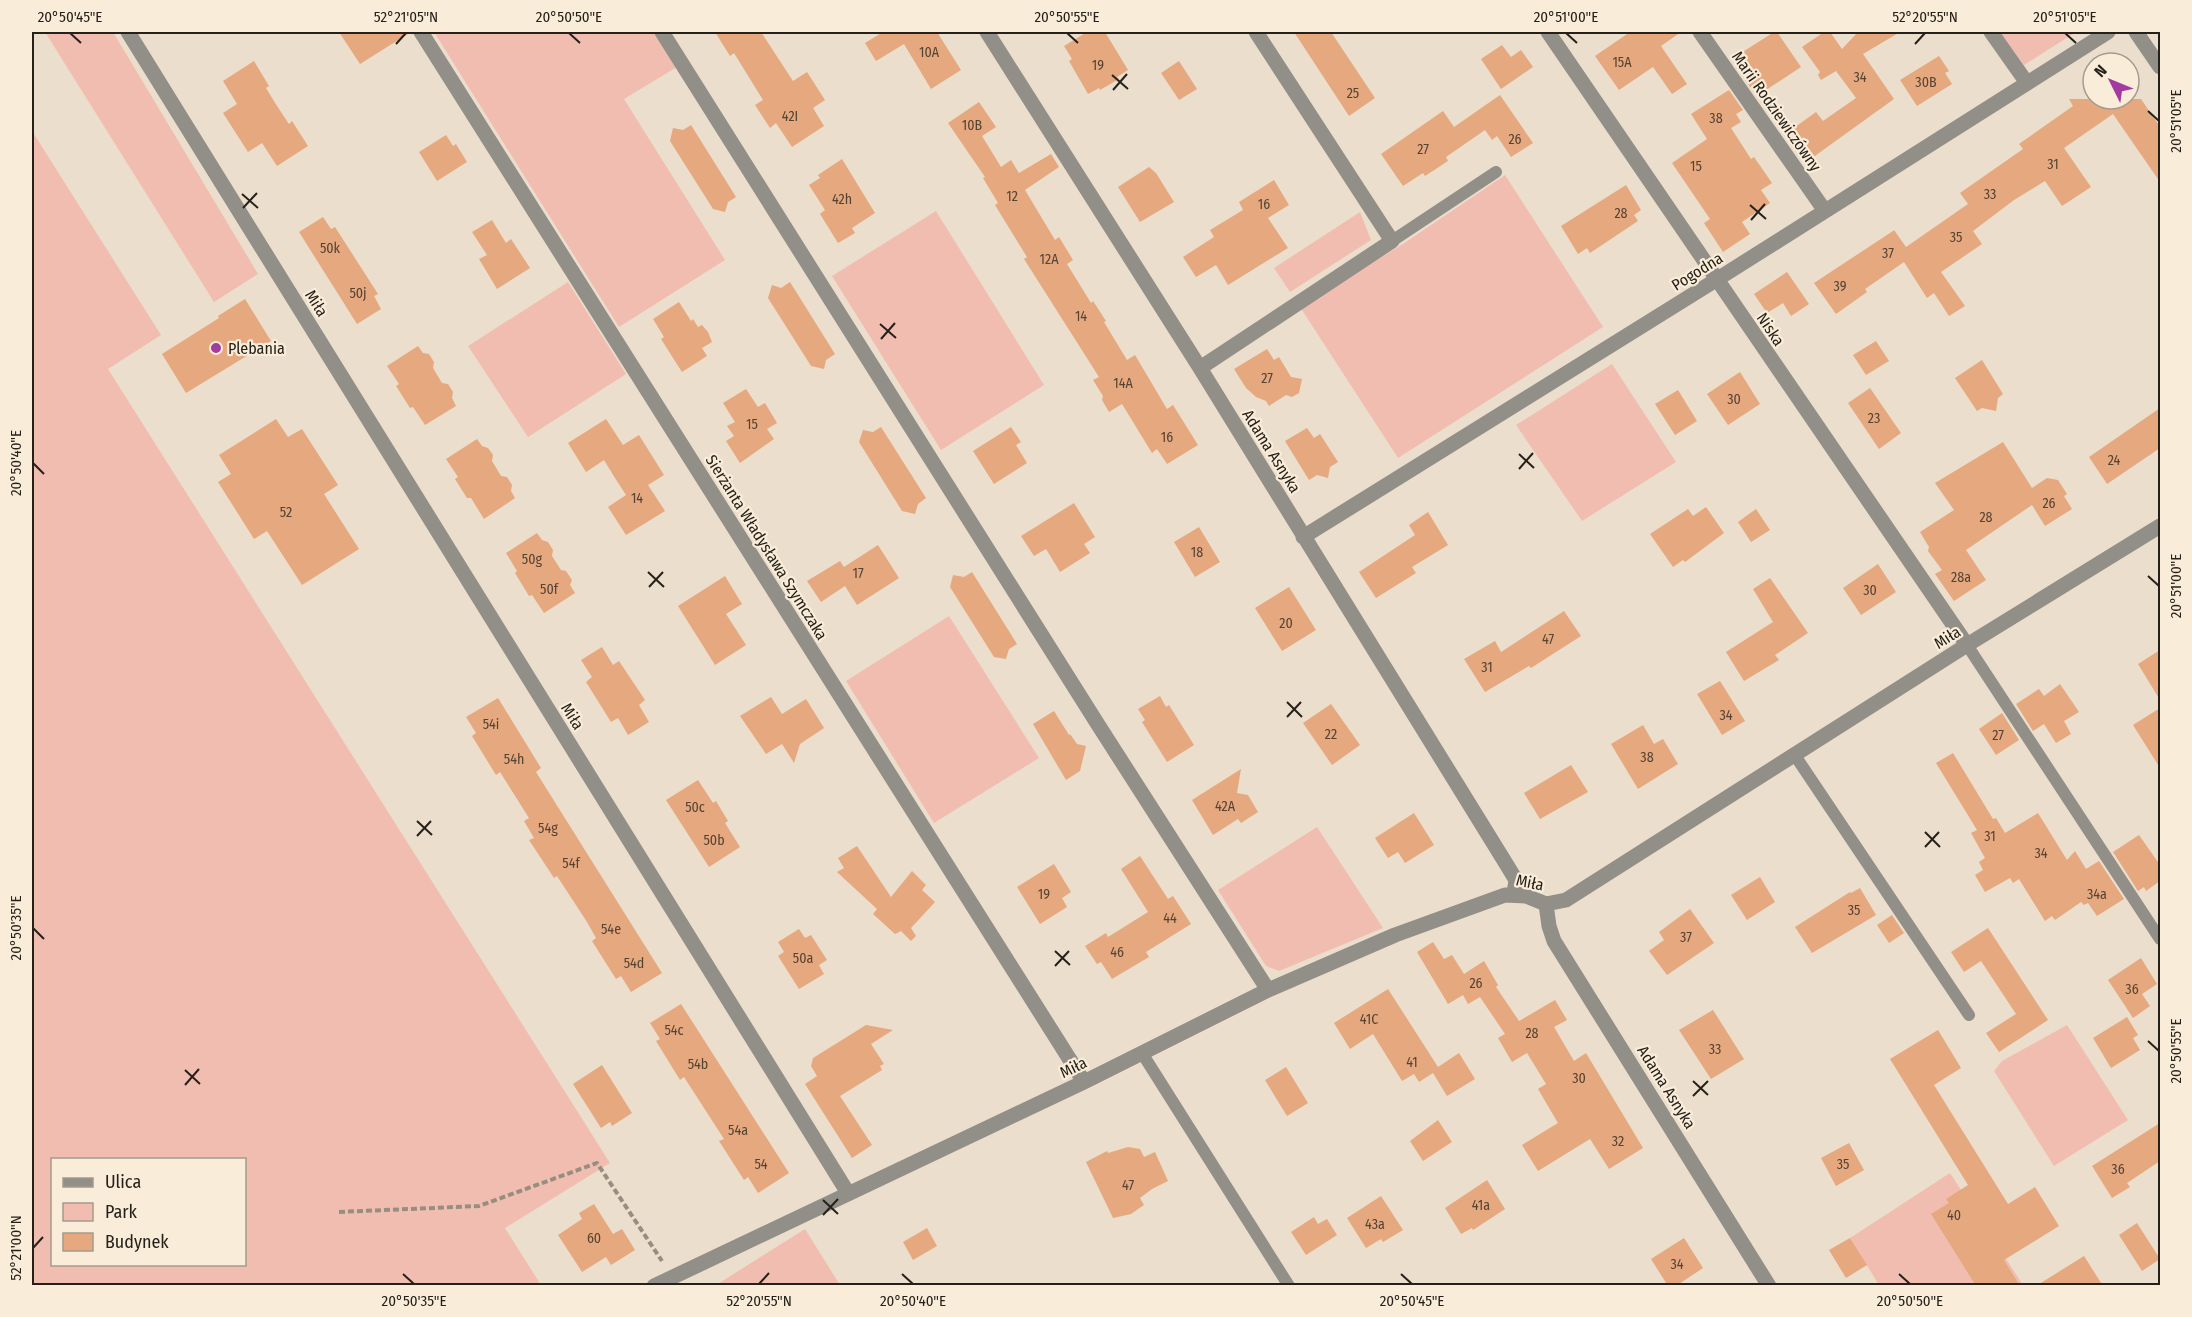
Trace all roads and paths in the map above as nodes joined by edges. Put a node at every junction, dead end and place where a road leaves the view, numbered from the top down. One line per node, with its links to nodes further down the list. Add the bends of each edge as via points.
1 (128, 32): 29 (street, Miła)
2 (421, 32): 28 (street, Sierżanta Władysława Szymczaka)
3 (662, 32): 25 (street)
4 (987, 32): 17 (street, Adama Asnyka)
5 (1256, 32): 15 (street)
6 (1548, 32): 16 (street, Niska)
7 (1700, 32): 14 (street, Marii Rodziewiczówny)
8 (1991, 32): 12 (street)
9 (2108, 32): 12 (street, Pogodna)
10 (2136, 32): 11 (street)
11 (2160, 67)
12 (2027, 83): 14 (street, Pogodna)
13 (1496, 172): 15 (lane)
14 (1825, 211): 16 (street, Pogodna)
15 (1392, 241): 17 (street)
16 (1716, 280): 19 (street, Pogodna); 20 (street, Niska)
17 (1200, 368): 19 (street, Adama Asnyka)
18 (2160, 526): 20 (street, Miła)
19 (1303, 537): 22 (street, Adama Asnyka, via 1516,880)
20 (1967, 645): 21 (street, Miła); 24 (lane)
21 (1794, 754): 23 (street, Miła, via 1566,900); 26 (lane)
22 (1514, 894): 23 (street, Miła); 25 (street, Miła, via 1489,899 1395,935)
23 (1546, 904): 34 (street, Adama Asnyka, via 1554,940)
24 (2160, 939)
25 (1268, 990): 27 (street, Miła)
26 (1969, 1015)
27 (1143, 1053): 28 (street, Miła); 33 (lane)
28 (1084, 1082): 29 (street, Miła)
29 (848, 1193): 31 (street, Miła)
30 (339, 1212): 31 (path, via 479,1206 597,1163)
31 (672, 1277): 32 (street, Miła)
32 (654, 1286)
33 (1289, 1286)
34 (1769, 1286)

